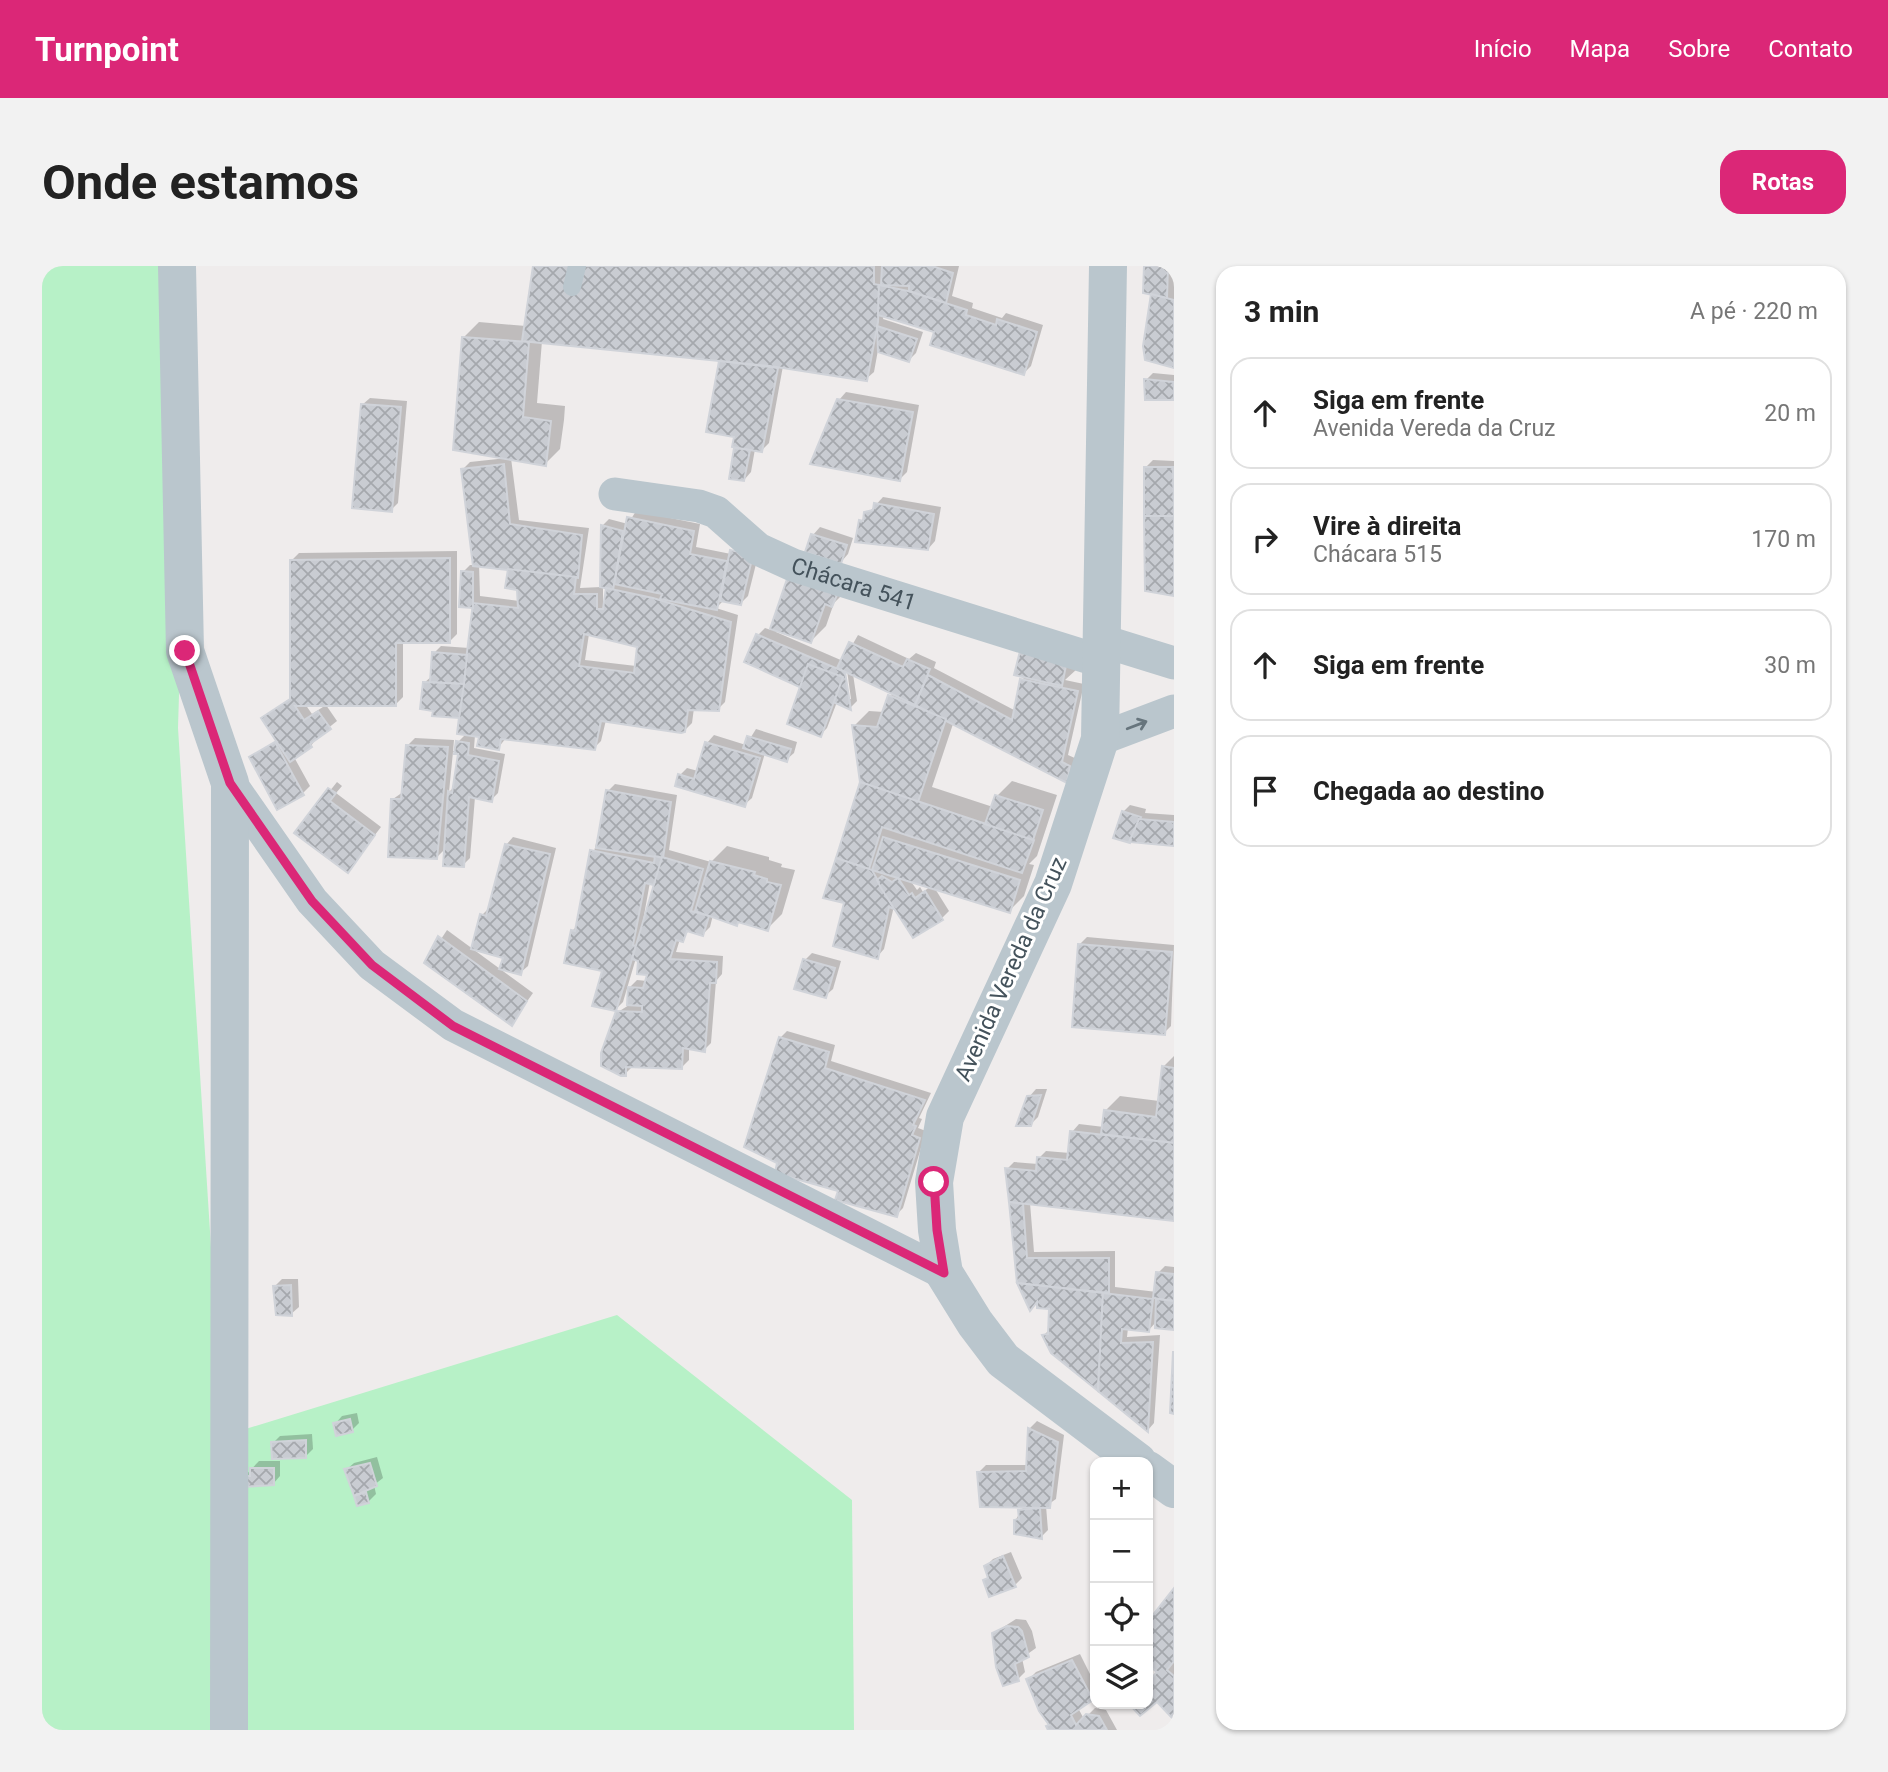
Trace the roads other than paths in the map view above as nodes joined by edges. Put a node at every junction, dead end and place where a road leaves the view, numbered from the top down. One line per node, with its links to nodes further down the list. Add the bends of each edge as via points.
1 (177, 266): 10 (street, via 185,651)
2 (578, 266): 4 (lane)
3 (1108, 266): 6 (street, Avenida Vereda da Cruz)
4 (572, 287)
5 (615, 494): 6 (street, Chácara 541, via 699,506 716,512 758,549 783,561)
6 (1103, 652): 7 (street, Chácara 541); 9 (street, Avenida Vereda da Cruz)
7 (1174, 663)
8 (1174, 711): 9 (street, one-way to 8)
9 (1100, 739): 11 (street, Avenida Vereda da Cruz, via 1053,884 945,1117 934,1182)
10 (230, 783): 11 (street, via 312,901 372,965 453,1026); 15 (street)
11 (944, 1273): 12 (street, Avenida Vereda da Cruz, via 1003,1360)
12 (1131, 1457)
13 (1153, 1474): 14 (street)
14 (1174, 1489)
15 (229, 1730)

